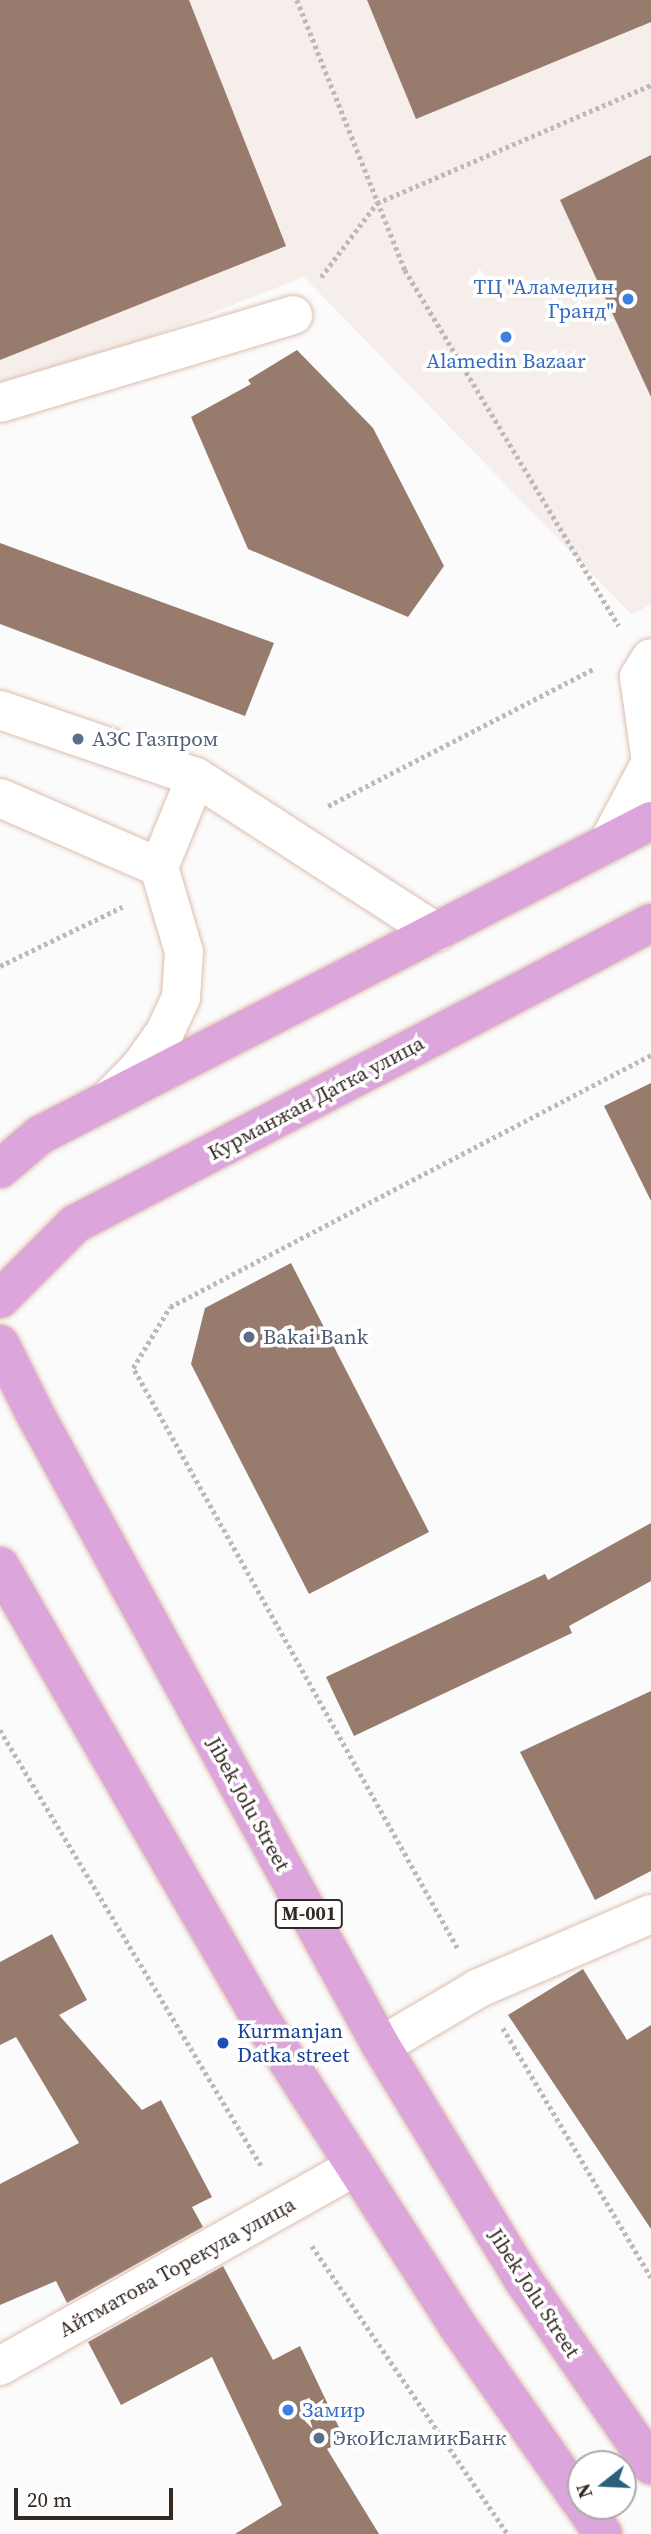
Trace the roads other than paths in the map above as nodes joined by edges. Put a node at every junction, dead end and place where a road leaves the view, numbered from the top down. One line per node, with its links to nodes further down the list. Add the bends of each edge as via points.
1 (293, 315): 2 (street)
2 (0, 403)
3 (651, 658): 8 (street, via 639,677 650,762)
4 (0, 710): 5 (street)
5 (196, 777): 9 (street); 11 (street)
6 (0, 798): 9 (street)
7 (651, 821): 8 (main road)
8 (608, 843): 11 (main road)
9 (163, 876): 12 (street, via 184,952 181,997 165,1032 141,1066)
10 (651, 923): 14 (main road, Курманжан Датка улица, via 75,1224)
11 (436, 932): 12 (main road)
12 (106, 1101): 13 (main road, via 40,1135)
13 (0, 1168)
14 (0, 1299)
15 (0, 1343): 18 (main road, Jibek Jolu Street / М-001)
16 (0, 1566): 19 (main road, via 262,2021)
17 (651, 1914): 18 (street, via 479,1988)
18 (381, 2046): 21 (main road, Jibek Jolu Street / М-001, via 524,2281)
19 (355, 2167): 20 (street, Айтматова Торекула улица); 22 (main road)
20 (0, 2366)
21 (651, 2465)
22 (567, 2483)

